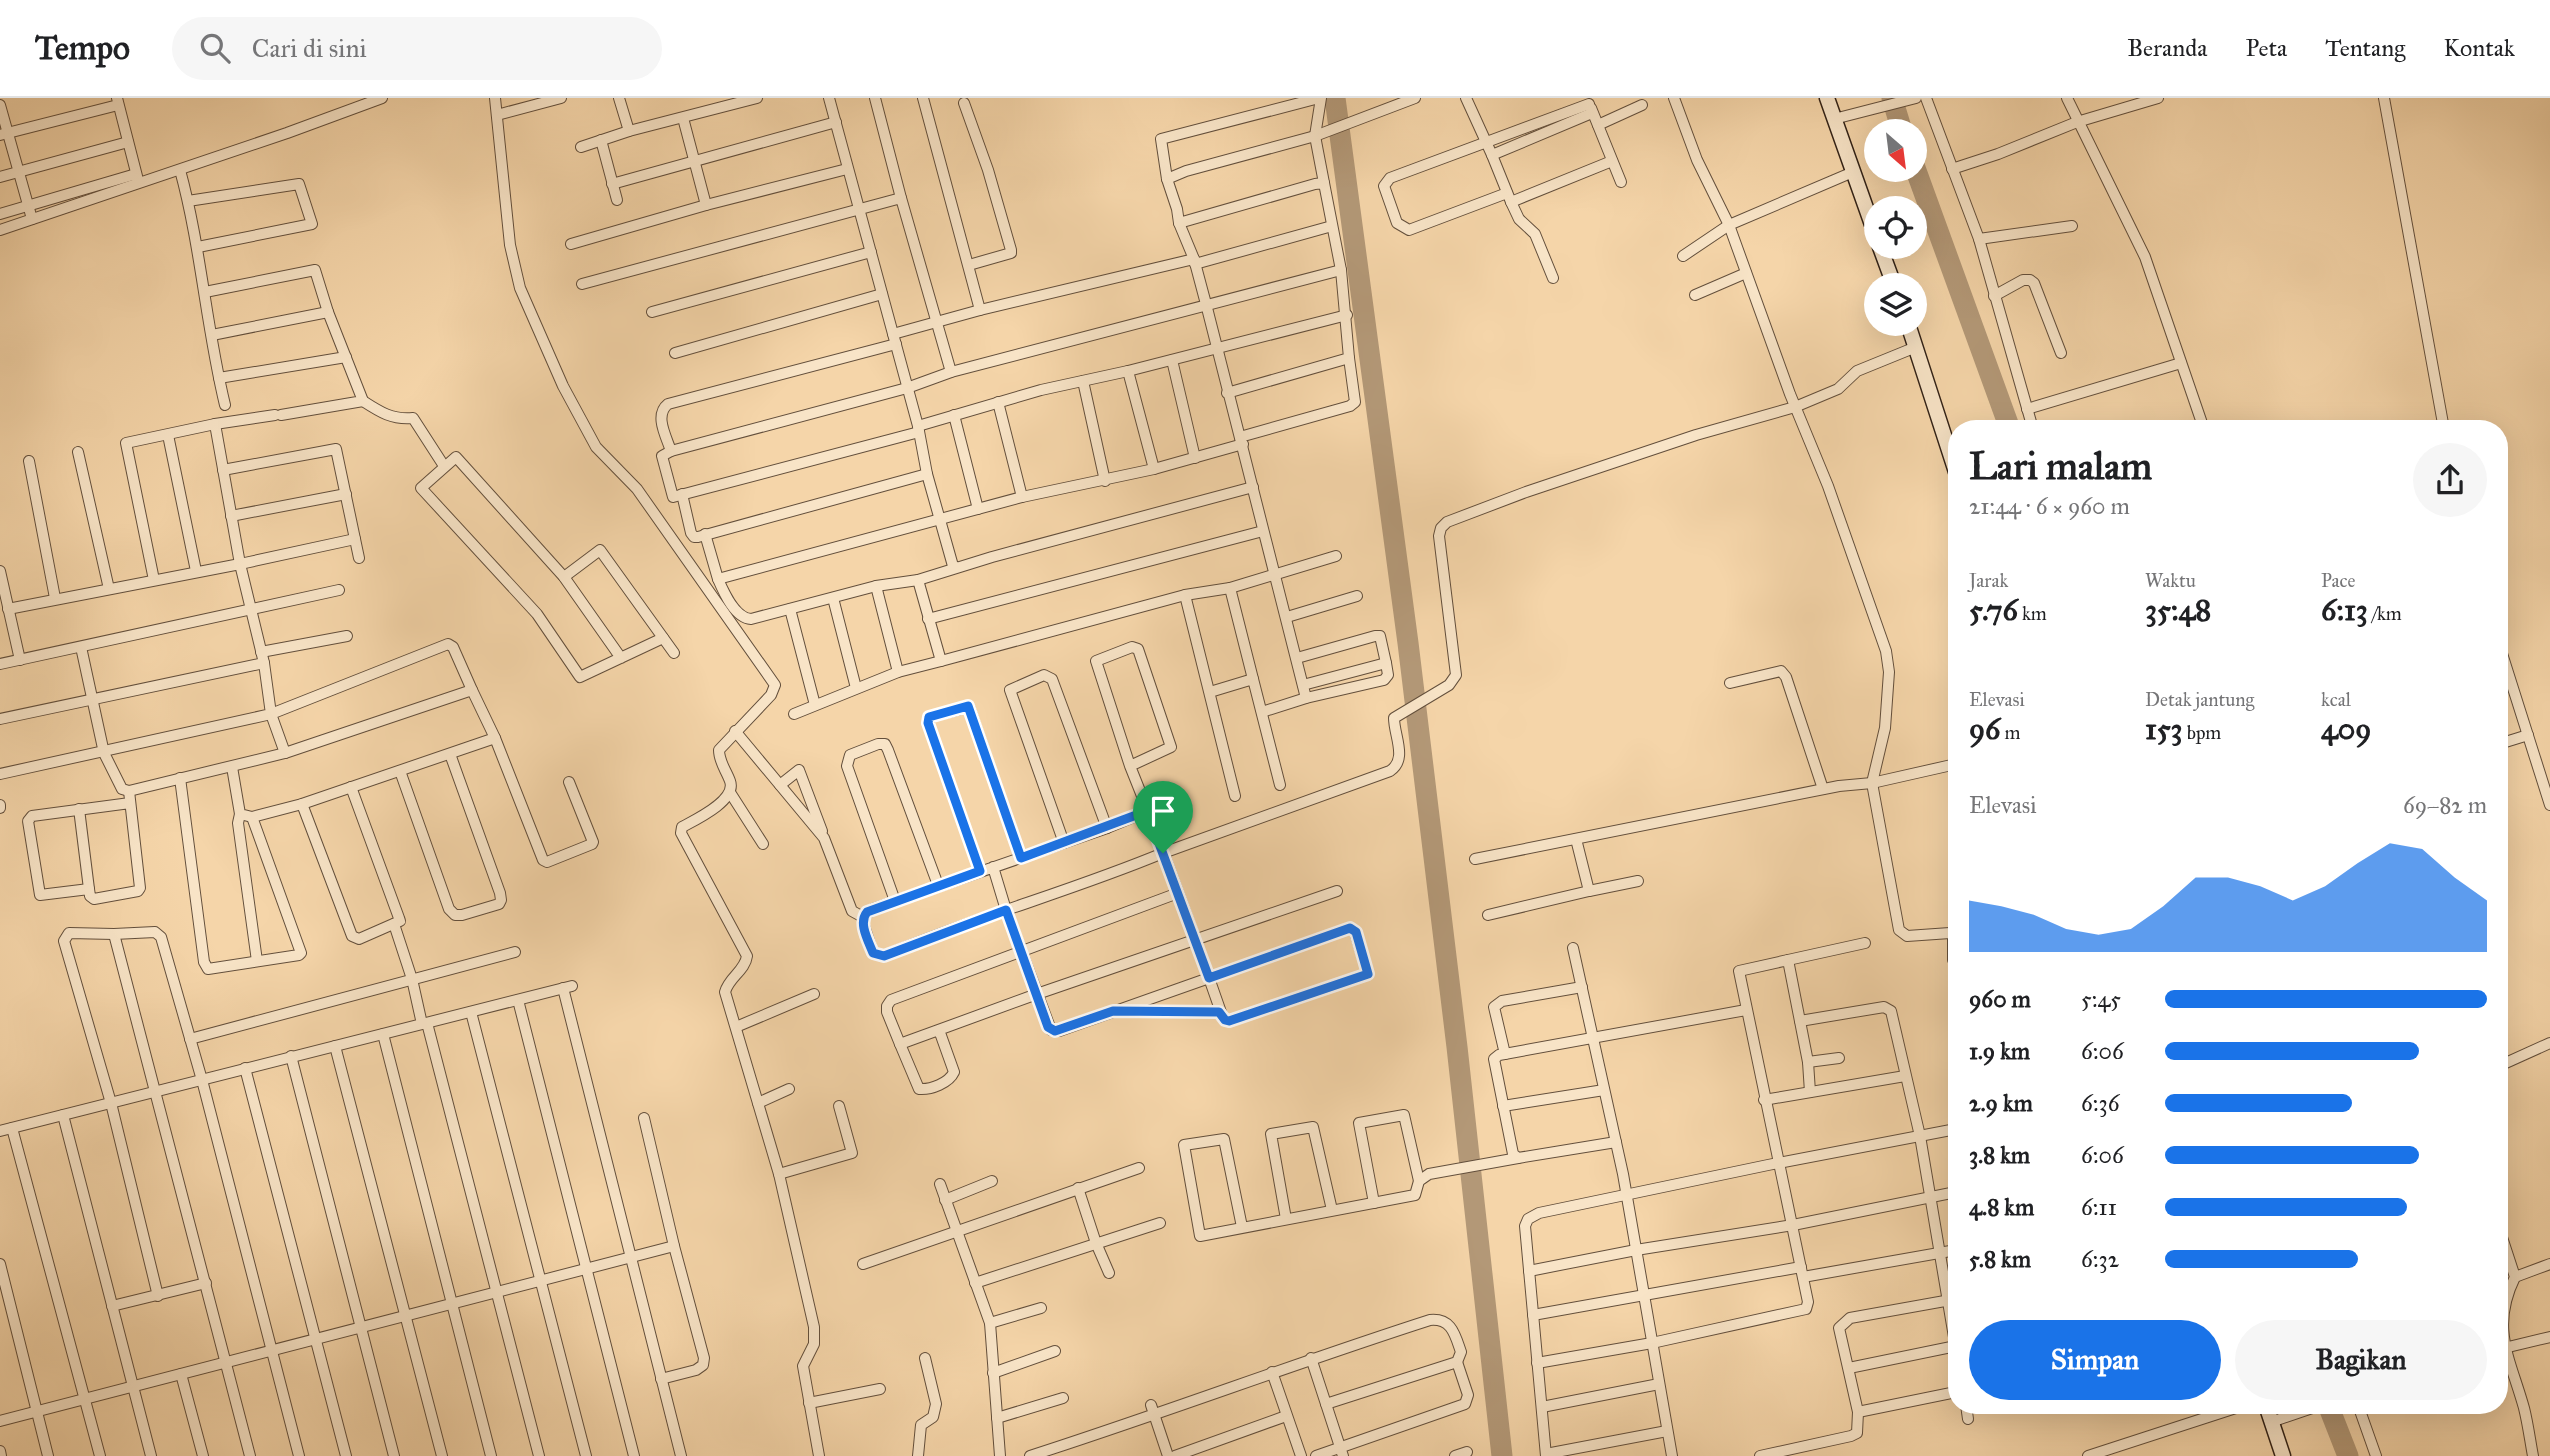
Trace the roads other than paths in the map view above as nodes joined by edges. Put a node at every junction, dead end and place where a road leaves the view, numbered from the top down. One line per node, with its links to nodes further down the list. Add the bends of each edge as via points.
1 (382, 98): 42 (street)
2 (495, 98): 24 (street)
3 (561, 98): 24 (street)
4 (620, 98): 30 (street)
5 (757, 98): 25 (street)
6 (829, 98): 27 (street)
7 (875, 98): 52 (street)
8 (923, 98): 72 (street)
9 (1320, 98): 32 (street); 47 (street, via 1161,139)
10 (1415, 98): 32 (street)
11 (1466, 98): 35 (street)
12 (1674, 98): 62 (street, via 1697,160)
13 (1826, 98): 26 (main road)
14 (1926, 98): 41 (street)
15 (2067, 98): 28 (street)
16 (2158, 98): 28 (street)
17 (2384, 98): 112 (street)
18 (1912, 99): 26 (street)
19 (118, 102): 31 (street); 34 (street)
20 (964, 103): 72 (street, via 1012,250)
21 (0, 104): 31 (street)
22 (1589, 105): 29 (street); 35 (street); 37 (street)
23 (1642, 105): 29 (street)
24 (497, 115): 188 (street, via 502,187 520,288 563,386 596,447 637,489 775,685 771,695)
25 (683, 118): 30 (street); 38 (street)
26 (1834, 119): 43 (main road)
27 (836, 122): 38 (street); 40 (street)
28 (2077, 122): 41 (street); 97 (street, via 2140,244)
29 (1598, 125): 39 (street)
30 (629, 131): 33 (street)
31 (4, 134): 44 (street)
32 (1315, 136): 47 (street); 49 (street)
33 (601, 140): 36 (street); 50 (street)
34 (128, 142): 44 (street); 46 (street)
35 (1487, 144): 37 (street); 51 (street, via 1390,178 1384,186 1392,214 1402,227 1413,229)
36 (581, 147)
37 (1492, 155): 51 (street)
38 (694, 160): 50 (street); 57 (street)
39 (1612, 160): 48 (street); 51 (street)
40 (847, 169): 57 (street); 58 (street)
41 (1952, 169): 66 (street)
42 (180, 170): 46 (street); 54 (street)
43 (1853, 172): 55 (main road); 62 (street)
44 (19, 173): 45 (street); 56 (street)
45 (0, 177)
46 (137, 179): 56 (street); 60 (street)
47 (1167, 179): 61 (street)
48 (1621, 182)
49 (1324, 183): 61 (street); 63 (street)
50 (612, 184): 53 (street)
51 (1509, 197): 75 (street, via 1519,219 1535,234)
52 (901, 198): 58 (street); 86 (street)
53 (617, 200)
54 (188, 201): 68 (street); 68 (street, via 299,184 312,224)
55 (1864, 203)
56 (28, 205): 59 (street); 60 (street)
57 (706, 205): 67 (street)
58 (860, 210): 69 (street); 76 (street)
59 (0, 214)
60 (32, 219): 65 (street)
61 (1179, 223): 71 (street)
62 (1729, 225): 70 (street); 74 (street)
63 (1332, 226): 71 (street); 73 (street)
64 (2072, 226): 66 (street)
65 (0, 230)
66 (1979, 239): 80 (street)
67 (571, 244)
68 (198, 247): 77 (street)
69 (871, 252): 78 (street); 83 (street)
70 (1683, 256)
71 (1195, 262): 81 (street); 82 (street)
72 (969, 265): 82 (street)
73 (1341, 270): 81 (street); 85 (street)
74 (1746, 273): 79 (street); 107 (street)
75 (1553, 278)
76 (582, 284)
77 (205, 292): 84 (street, via 315,270); 87 (street)
78 (883, 294): 89 (street); 92 (street)
79 (1695, 295)
80 (1994, 296): 93 (street, via 2023,280 2034,283); 108 (street)
81 (1206, 304): 91 (street); 99 (street)
82 (980, 310): 86 (street)
83 (652, 312)
84 (328, 313): 87 (street); 94 (street)
85 (1347, 315): 91 (street); 95 (street)
86 (936, 323): 89 (street); 99 (street)
87 (212, 335): 100 (street)
88 (1912, 336): 90 (main road)
89 (895, 339): 102 (street); 118 (street, via 668,404 660,416)
90 (1916, 347): 107 (street, via 1857,371 1838,389); 117 (main road)
91 (1218, 348): 96 (street); 103 (street)
92 (675, 353)
93 (2061, 353)
94 (346, 357): 100 (street); 104 (street)
95 (1349, 358): 103 (street); 116 (street, via 1355,401 1350,407)
96 (1172, 360): 98 (street); 120 (street)
97 (2181, 363): 108 (street); 111 (street)
98 (1128, 371): 101 (street); 124 (street)
99 (951, 372): 102 (street)
100 (219, 378): 106 (street)
101 (1083, 381): 105 (street); 126 (street)
102 (907, 387): 114 (street); 118 (street)
103 (1227, 393): 116 (street)
104 (363, 401): 113 (street); 122 (street, via 387,415 413,418)
105 (998, 402): 109 (street); 130 (street)
106 (225, 405)
107 (1795, 407): 202 (street, via 1886,651 1885,727); 222 (street, via 1696,435 1447,522 1439,536 1456,676 1449,685 1396,716 1399,755 1394,769)
108 (2027, 409): 110 (street)
109 (954, 415): 114 (street); 131 (street)
110 (2030, 420)
111 (2201, 420)
112 (2442, 420)
113 (215, 424): 115 (street); 123 (street)
114 (919, 429): 125 (street); 129 (street)
115 (168, 435): 142 (street); 146 (street, via 126,443)
116 (1241, 440): 120 (street); 127 (street)
117 (1948, 447)
118 (671, 451): 129 (street, via 662,456 662,464 670,493)
119 (78, 452): 150 (street)
120 (1195, 458): 124 (street)
121 (29, 461): 155 (street)
122 (444, 466): 144 (street, via 456,457); 167 (street, via 421,488 537,614 580,677)
123 (223, 470): 128 (street, via 336,449); 132 (street)
124 (1154, 470): 126 (street)
125 (927, 474): 133 (street); 135 (street)
126 (1105, 481): 130 (street)
127 (1253, 487): 134 (street); 140 (street)
128 (346, 494): 132 (street); 136 (street)
129 (682, 494): 135 (street, via 694,537)
130 (1022, 496): 131 (street)
131 (978, 509): 133 (street)
132 (231, 516): 139 (street)
133 (940, 519): 140 (street); 145 (street)
134 (1263, 531): 143 (street); 161 (street)
135 (705, 534): 145 (street)
136 (355, 539): 138 (street); 139 (street)
137 (1336, 556): 143 (street)
138 (359, 558)
139 (240, 564): 142 (street); 158 (street)
140 (956, 567): 147 (street)
141 (0, 571): 152 (street)
142 (196, 571): 146 (street)
143 (1277, 575): 149 (street); 160 (street)
144 (564, 577): 163 (street, via 600,550); 167 (street)
145 (718, 579): 159 (street, via 744,618)
146 (154, 580): 150 (street)
147 (918, 580): 148 (street); 161 (street)
148 (876, 586): 156 (street); 173 (street)
149 (1230, 588): 153 (street); 175 (street)
150 (109, 589): 155 (street)
151 (339, 590): 158 (street)
152 (2, 592): 157 (street)
153 (1185, 595): 170 (street); 180 (street)
154 (1357, 596): 160 (street)
155 (55, 598): 157 (street)
156 (833, 598): 159 (street); 178 (street)
157 (8, 608): 169 (street)
158 (251, 609): 164 (street); 166 (street)
159 (790, 609): 183 (street)
160 (1287, 617): 168 (street)
161 (928, 619): 170 (street)
162 (347, 636): 166 (street)
163 (663, 638): 165 (street); 167 (street)
164 (81, 647): 169 (street); 182 (street)
165 (674, 653)
166 (262, 657): 182 (street); 186 (street)
167 (621, 658)
168 (1297, 658): 171 (street, via 1380,636); 177 (street)
169 (20, 660): 172 (street)
170 (941, 660): 173 (street)
171 (1385, 663): 177 (street); 181 (street, via 1388,675 1384,680)
172 (0, 664)
173 (898, 672): 178 (street)
174 (2508, 672): 189 (street)
175 (1253, 679): 180 (street); 184 (street)
176 (1730, 682): 206 (street, via 1781,671)
177 (1303, 685): 181 (street)
178 (856, 688): 183 (street)
179 (472, 690): 186 (street, via 448,644); 190 (street); 193 (street)
180 (1210, 692): 209 (street)
181 (1306, 698): 184 (street)
182 (91, 699): 187 (street); 192 (street)
183 (815, 705): 185 (street)
184 (1262, 712): 204 (street)
185 (794, 713)
186 (271, 714): 192 (street); 193 (street)
187 (0, 719)
188 (735, 731): 203 (street); 208 (street, via 719,754)
189 (2528, 736): 191 (street); 212 (street)
190 (495, 738): 194 (street); 201 (street, via 547,862 593,842)
191 (2508, 742)
192 (104, 753): 199 (street); 207 (street, via 122,789)
193 (285, 753): 197 (street)
194 (450, 754): 198 (street); 198 (street, via 500,893 499,904 462,915 449,909)
195 (1130, 765): 195 (street, via 1096,661 1132,647 1138,649 1171,747); 214 (street)
196 (1948, 766): 202 (street)
197 (232, 767): 200 (street); 215 (street)
198 (400, 771): 205 (street)
199 (0, 774)
200 (180, 778): 207 (street); 246 (street, via 204,962 208,969)
201 (569, 782)
202 (1872, 783): 206 (street); 238 (street, via 1899,930 1907,936)
203 (780, 785): 218 (street); 218 (street, via 799,770)
204 (1280, 785)
205 (351, 787): 211 (street); 237 (street, via 399,918)
206 (1823, 789): 219 (street)
207 (129, 791): 210 (street)
208 (731, 794): 221 (street); 259 (street, via 682,827 681,833 747,956 725,992)
209 (1235, 796)
210 (130, 803): 213 (street); 229 (street, via 141,888 94,899)
211 (302, 804): 216 (street); 237 (street, via 352,936 359,939)
212 (2550, 805)
213 (79, 809): 229 (street); 229 (street, via 32,816 28,821 40,895)
214 (1147, 811): 217 (street); 222 (street)
215 (240, 814): 216 (street); 246 (street)
216 (252, 817): 246 (street, via 301,950 299,955)
217 (1107, 828): 220 (street); 220 (street, via 1052,679 1044,675 1010,690)
218 (824, 838): 236 (street, via 852,911)
219 (1576, 839): 224 (street); 231 (street)
220 (1065, 843): 223 (street)
221 (762, 844)
222 (1163, 853): 232 (street); 234 (street)
223 (1021, 858): 225 (street); 226 (street, via 970,707 929,717)
224 (1475, 859)
225 (993, 867): 226 (street); 234 (street)
226 (980, 871): 228 (street)
227 (1638, 881): 231 (street)
228 (938, 885): 233 (street); 233 (street, via 888,750 885,744 878,744 850,755 847,766)
229 (89, 889)
230 (1337, 891): 240 (street)
231 (1589, 891): 235 (street)
232 (1178, 893): 240 (street); 244 (street)
233 (895, 901): 236 (street)
234 (1006, 910): 236 (street, via 884,956 873,953); 244 (street)
235 (1488, 915)
236 (863, 917)
237 (394, 924): 248 (street)
238 (1948, 933)
239 (114, 934): 263 (street, via 155,932 161,937); 277 (street); 280 (street, via 69,933 64,941)
240 (1195, 939): 247 (street); 251 (street)
241 (1865, 943): 245 (street)
242 (1573, 948): 249 (street)
243 (515, 952): 248 (street)
244 (1022, 952): 251 (street); 265 (street, via 891,1000 887,1012)
245 (1788, 960): 253 (street, via 1739,971); 257 (street)
246 (257, 961)
247 (1209, 978): 254 (street); 256 (street); 256 (street, via 1350,928 1356,932 1368,972 1229,1021)
248 (412, 979): 258 (street); 263 (street)
249 (1582, 987): 262 (street); 267 (street, via 1502,1001 1494,1007)
250 (814, 994): 259 (street)
251 (1037, 994): 254 (street, via 1048,1027 1055,1031); 260 (street)
252 (518, 1000): 255 (street); 316 (street, via 567,987); 320 (street)
253 (1746, 1010): 262 (street); 279 (street)
254 (1113, 1011): 256 (street)
255 (471, 1012): 258 (street); 325 (street)
256 (1219, 1012)
257 (1800, 1021): 270 (street); 273 (street, via 1888,1008)
258 (425, 1023): 261 (street); 329 (street)
259 (736, 1027): 281 (street)
260 (939, 1030): 265 (street); 265 (street, via 954,1072 950,1080 924,1090 914,1083)
261 (383, 1034): 266 (street); 334 (street)
262 (1593, 1037): 267 (street); 276 (street)
263 (190, 1039): 274 (street)
264 (2550, 1043): 271 (street)
265 (900, 1044)
266 (335, 1046): 268 (street); 338 (street)
267 (1505, 1054): 283 (street, via 1494,1059)
268 (291, 1056): 272 (street); 340 (street)
269 (1839, 1058): 270 (street)
270 (1808, 1062): 278 (street)
271 (2508, 1062)
272 (245, 1068): 274 (street); 342 (street)
273 (1905, 1076): 278 (street); 289 (street)
274 (202, 1080): 277 (street); 346 (street)
275 (789, 1089): 281 (street)
276 (1604, 1090): 283 (street); 290 (street)
277 (156, 1091): 280 (street); 326 (street)
278 (1810, 1092): 279 (street)
279 (1764, 1100): 292 (street)
280 (111, 1103): 284 (street); 332 (street)
281 (758, 1103): 294 (street)
282 (839, 1106): 294 (street, via 852,1153)
283 (1503, 1106): 291 (street, via 1513,1154)
284 (63, 1115): 286 (street); 335 (street)
285 (644, 1118): 311 (street)
286 (12, 1128): 287 (street); 364 (street)
287 (0, 1131)
288 (1948, 1131): 289 (street)
289 (1920, 1136): 292 (street); 301 (street)
290 (1616, 1142): 291 (street); 300 (street)
291 (1518, 1158): 296 (street, via 1429,1174)
292 (1781, 1162): 300 (street); 307 (street)
293 (1139, 1168): 298 (street)
294 (779, 1174): 365 (street, via 814,1326 814,1344 803,1363)
295 (992, 1181): 302 (street)
296 (1419, 1181): 303 (street, via 1415,1195); 303 (street, via 1404,1115 1359,1123)
297 (940, 1184): 302 (street)
298 (1078, 1188): 309 (street); 310 (street)
299 (1948, 1194): 301 (street)
300 (1626, 1195): 312 (street); 321 (street, via 1528,1219)
301 (1931, 1199): 307 (street); 314 (street)
302 (945, 1200): 309 (street)
303 (1374, 1202): 304 (street)
304 (1332, 1210): 305 (street); 305 (street, via 1313,1127 1270,1134)
305 (1286, 1219): 308 (street)
306 (1160, 1223): 310 (street)
307 (1793, 1225): 312 (street); 322 (street)
308 (1242, 1227): 308 (street, via 1200,1236 1184,1145 1224,1139)
309 (956, 1231): 318 (street); 327 (street)
310 (1096, 1243): 323 (street); 327 (street)
311 (674, 1246): 316 (street); 358 (street, via 704,1358 696,1370)
312 (1636, 1250): 321 (street); 330 (street)
313 (1948, 1252): 314 (street)
314 (1940, 1254): 322 (street); 328 (street)
315 (2508, 1256): 324 (street)
316 (630, 1257): 320 (street); 358 (street)
317 (0, 1264): 369 (street)
318 (863, 1264)
319 (2550, 1264): 324 (street)
320 (586, 1269): 325 (street); 400 (street)
321 (1529, 1272): 337 (street)
322 (1802, 1272): 330 (street); 343 (street, via 1806,1309)
323 (1109, 1273)
324 (2515, 1277): 331 (street)
325 (540, 1281): 329 (street); 399 (street)
326 (206, 1283): 332 (street); 351 (street)
327 (975, 1283): 339 (street)
328 (1948, 1285)
329 (495, 1293): 334 (street); 398 (street)
330 (1644, 1294): 337 (street); 343 (street)
331 (2508, 1294)
332 (158, 1296): 335 (street)
333 (1948, 1301): 354 (street, via 1850,1318 1839,1328)
334 (451, 1304): 338 (street); 397 (street)
335 (112, 1306): 360 (street)
336 (1041, 1308): 339 (street)
337 (1533, 1315): 352 (street)
338 (405, 1316): 340 (street); 396 (street)
339 (990, 1323): 355 (street)
340 (361, 1328): 342 (street); 395 (street)
341 (2550, 1337): 344 (street)
342 (314, 1340): 346 (street); 394 (street)
343 (1652, 1343): 352 (street); 359 (street)
344 (2508, 1348)
345 (1948, 1349): 354 (street)
346 (271, 1351): 351 (street); 393 (street)
347 (1055, 1351): 355 (street)
348 (925, 1358): 403 (street, via 936,1404 933,1417 921,1425)
349 (1311, 1358): 350 (street, via 1438,1320 1452,1328 1461,1352); 356 (street); 366 (street)
350 (1457, 1362): 366 (street); 384 (street, via 1468,1395 1465,1404)
351 (227, 1363): 357 (street); 392 (street)
352 (1537, 1363): 368 (street)
353 (2508, 1365): 416 (street, via 2524,1408)
354 (1849, 1368): 370 (street)
355 (993, 1373): 378 (street)
356 (1272, 1373): 376 (street); 377 (street)
357 (181, 1374): 360 (street); 391 (street)
358 (661, 1379): 401 (street)
359 (1659, 1384): 368 (street); 382 (street)
360 (133, 1387): 364 (street); 390 (street)
361 (880, 1388): 365 (street)
362 (1948, 1394): 370 (street)
363 (1063, 1398): 378 (street)
364 (85, 1399): 369 (street); 389 (street)
365 (809, 1403): 402 (street)
366 (1326, 1404): 384 (street)
367 (1151, 1405): 376 (street)
368 (1542, 1407): 386 (street)
369 (37, 1412): 380 (street); 388 (street)
370 (1858, 1412): 412 (street, via 1858,1429 1851,1436)
371 (1967, 1414): 379 (street)
372 (2217, 1414): 413 (street)
373 (2269, 1414): 381 (main road)
374 (2296, 1414): 381 (street)
375 (2361, 1414): 415 (street)
376 (1155, 1416): 405 (street); 406 (street)
377 (1286, 1416): 407 (street); 408 (street)
378 (997, 1418): 404 (street)
379 (1968, 1419)
380 (0, 1421)
381 (2271, 1422): 414 (main road)
382 (1667, 1431): 386 (street); 411 (street)
383 (0, 1451): 387 (street)
384 (1342, 1452): 409 (street)
385 (1467, 1452): 410 (street)
386 (1546, 1455)
387 (1, 1456)
388 (48, 1456)
389 (100, 1456)
390 (151, 1456)
391 (203, 1456)
392 (250, 1456)
393 (299, 1456)
394 (346, 1456)
395 (394, 1456)
396 (442, 1456)
397 (491, 1456)
398 (539, 1456)
399 (586, 1456)
400 (634, 1456)
401 (681, 1456)
402 (819, 1456)
403 (918, 1456)
404 (1000, 1456)
405 (1030, 1456)
406 (1168, 1456)
407 (1175, 1456)
408 (1301, 1456)
409 (1316, 1456)
410 (1455, 1456)
411 (1672, 1456)
412 (1760, 1456)
413 (2088, 1456)
414 (2283, 1456)
415 (2376, 1456)
416 (2533, 1456)

